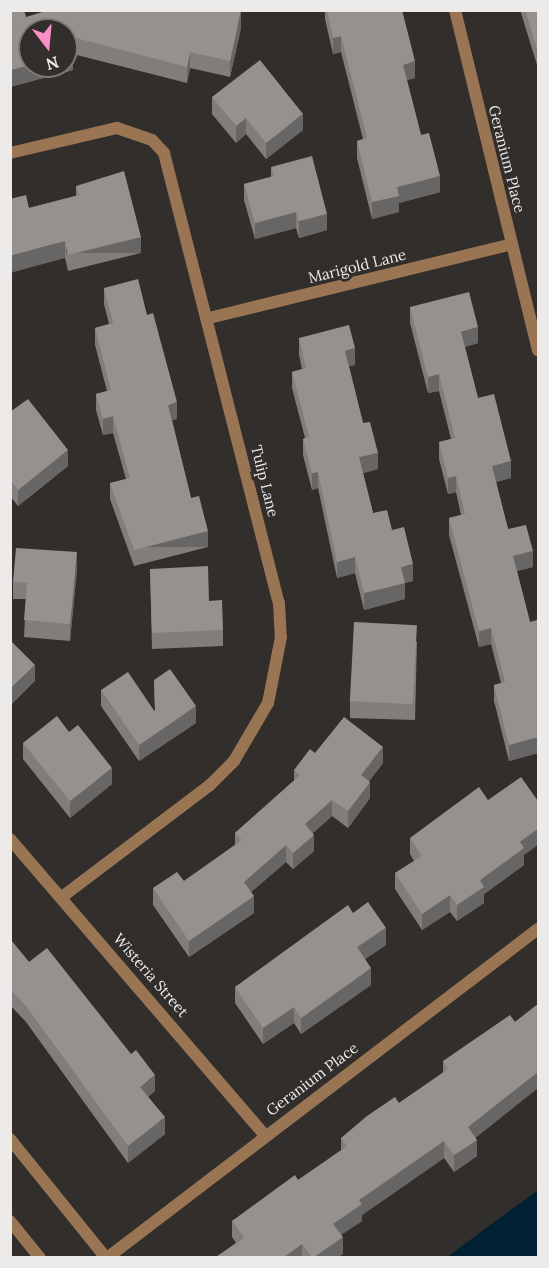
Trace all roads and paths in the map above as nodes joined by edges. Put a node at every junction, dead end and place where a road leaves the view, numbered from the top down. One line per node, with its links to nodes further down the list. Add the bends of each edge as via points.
1 (455, 10): 3 (street, Geranium Place)
2 (10, 153): 4 (street, Tulip Lane, via 117,128 152,140 173,170)
3 (512, 244): 4 (street, Marigold Lane); 5 (street, Geranium Place)
4 (209, 318): 7 (street, Tulip Lane, via 275,584 281,637 277,671 268,703 234,761)
5 (538, 350)
6 (10, 839): 7 (street, Wisteria Street)
7 (63, 896): 9 (street, Wisteria Street)
8 (538, 929): 9 (street, Geranium Place)
9 (264, 1134): 13 (street, Geranium Place)
10 (10, 1139): 13 (street)
11 (10, 1221): 12 (street)
12 (40, 1257)
13 (107, 1257)

